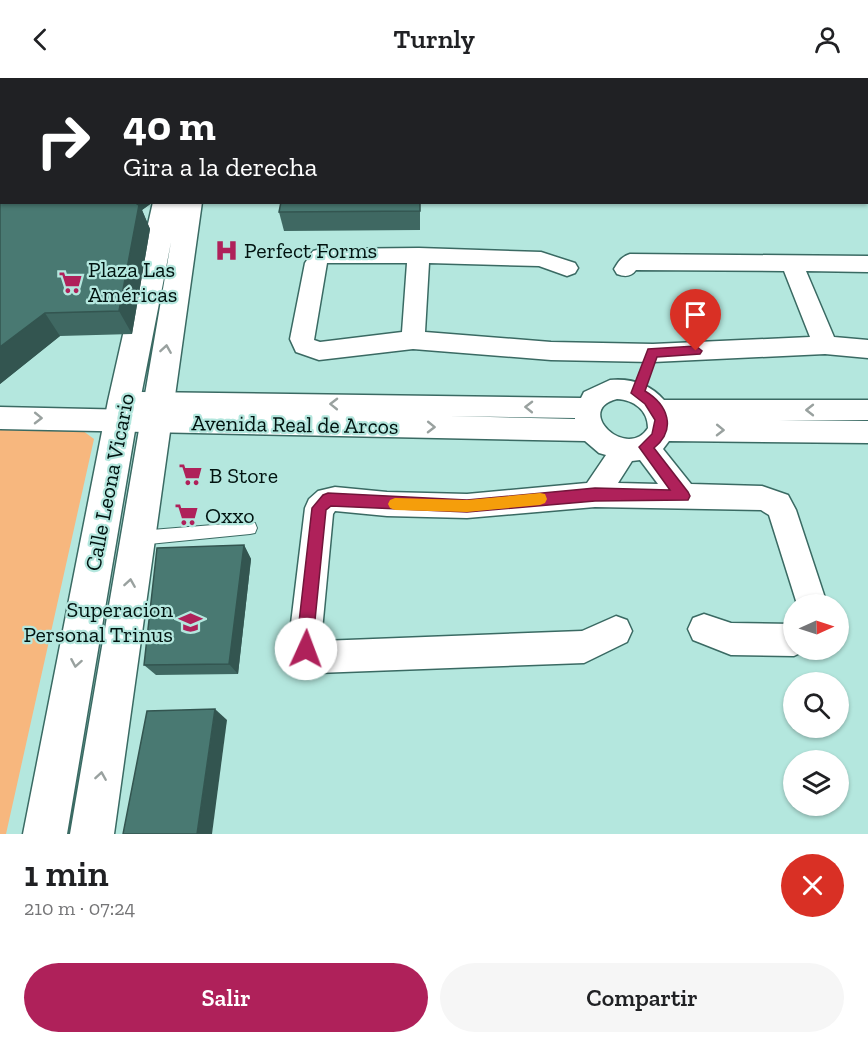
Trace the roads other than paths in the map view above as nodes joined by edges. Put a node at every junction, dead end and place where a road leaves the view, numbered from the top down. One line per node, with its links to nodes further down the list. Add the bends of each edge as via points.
1 (166, 204): 17 (main road, Calle Leona Vicario)
2 (190, 204): 17 (main road, Calle Leona Vicario, one-way to 2)
3 (419, 255): 6 (street, via 541,259); 8 (street); 8 (street, via 328,254 318,258 302,339 305,345 319,351)
4 (792, 263): 5 (street); 7 (street, via 630,262); 9 (street)
5 (868, 264)
6 (567, 268)
7 (625, 269)
8 (413, 340): 11 (street)
9 (825, 345): 10 (street); 12 (street)
10 (868, 349)
11 (574, 351): 12 (street); 13 (street)
12 (653, 352): 14 (street)
13 (610, 390): 14 (street); 19 (street, via 600,393)
14 (638, 393): 21 (street, via 649,400)
15 (0, 399): 17 (street, Avenida Real de Arcos)
16 (868, 410): 21 (street, one-way to 21)
17 (139, 411): 18 (street, Avenida Real de Arcos, one-way to 17); 19 (street, Avenida Real de Arcos); 25 (main road, Calle Leona Vicario); 30 (main road, Calle Leona Vicario, one-way to 30)
18 (0, 418)
19 (589, 419): 21 (street, via 605,443)
20 (868, 432): 21 (street, one-way to 20)
21 (647, 434): 22 (street); 23 (street)
22 (595, 495): 23 (street); 28 (street, via 467,506 328,500 319,508 305,640 310,654 317,657 584,647)
23 (683, 496): 26 (street, via 762,498 778,504)
24 (250, 528): 25 (lane)
25 (137, 539): 31 (main road, Calle Leona Vicario, one-way to 25)
26 (809, 594)
27 (704, 629): 29 (street, via 731,639)
28 (616, 631)
29 (783, 640)
30 (45, 834)
31 (92, 834)

